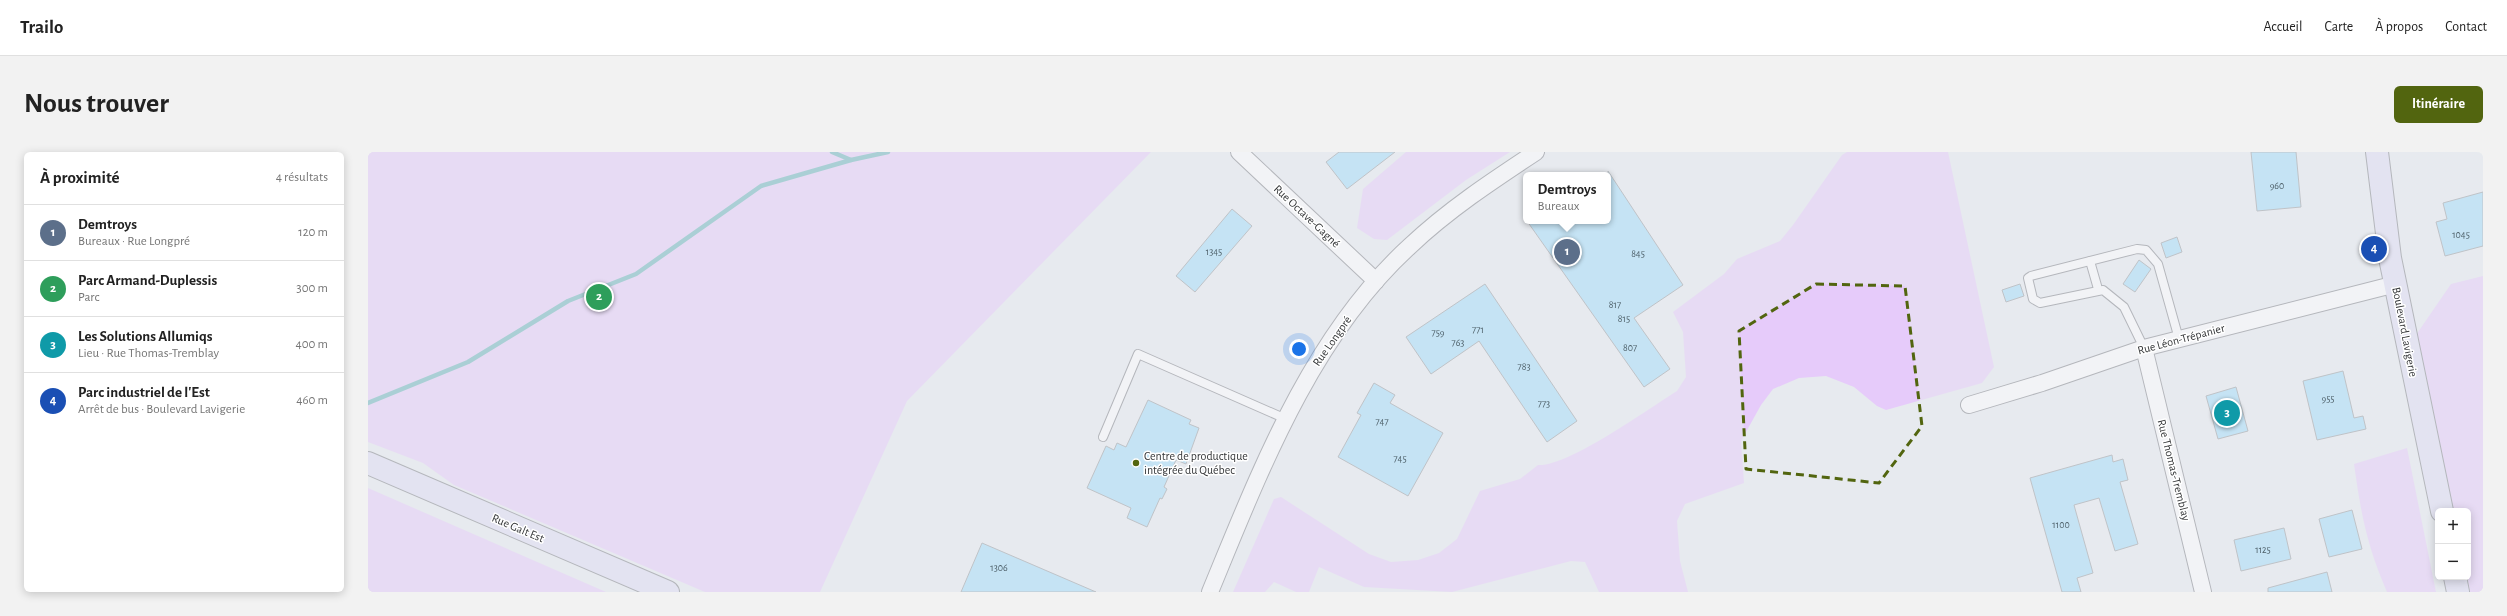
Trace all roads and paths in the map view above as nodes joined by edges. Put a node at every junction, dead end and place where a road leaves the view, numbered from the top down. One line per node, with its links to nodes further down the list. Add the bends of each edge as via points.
1 (1239, 152): 5 (street, Rue Octave-Gagné)
2 (1536, 152): 5 (street, Rue Longpré, via 1468,197 1409,246)
3 (2377, 152): 6 (street, Boulevard Lavigerie, via 2383,212)
4 (2090, 261): 7 (lane); 7 (lane, via 2032,276 2029,282 2033,299 2040,303); 8 (lane, via 2137,249 2146,250 2151,254 2158,264)
5 (1376, 281): 11 (street, Rue Longpré, via 1317,360)
6 (2396, 284): 8 (street, Rue Léon-Trépanier); 14 (street, Boulevard Lavigerie)
7 (2098, 289): 9 (lane, via 2121,303)
8 (2179, 339): 9 (street, Rue Léon-Trépanier)
9 (2144, 348): 10 (street, Rue Léon-Trépanier); 18 (street, Rue Thomas-Tremblay)
10 (1969, 405)
11 (1286, 419): 12 (lane, via 1138,354); 17 (street, Rue Longpré, via 1266,457)
12 (1103, 436)
13 (368, 463): 16 (street, Rue Galt Est)
14 (2441, 508)
15 (2456, 580): 19 (street)
16 (668, 592)
17 (1210, 592)
18 (2203, 592)
19 (2458, 592)

